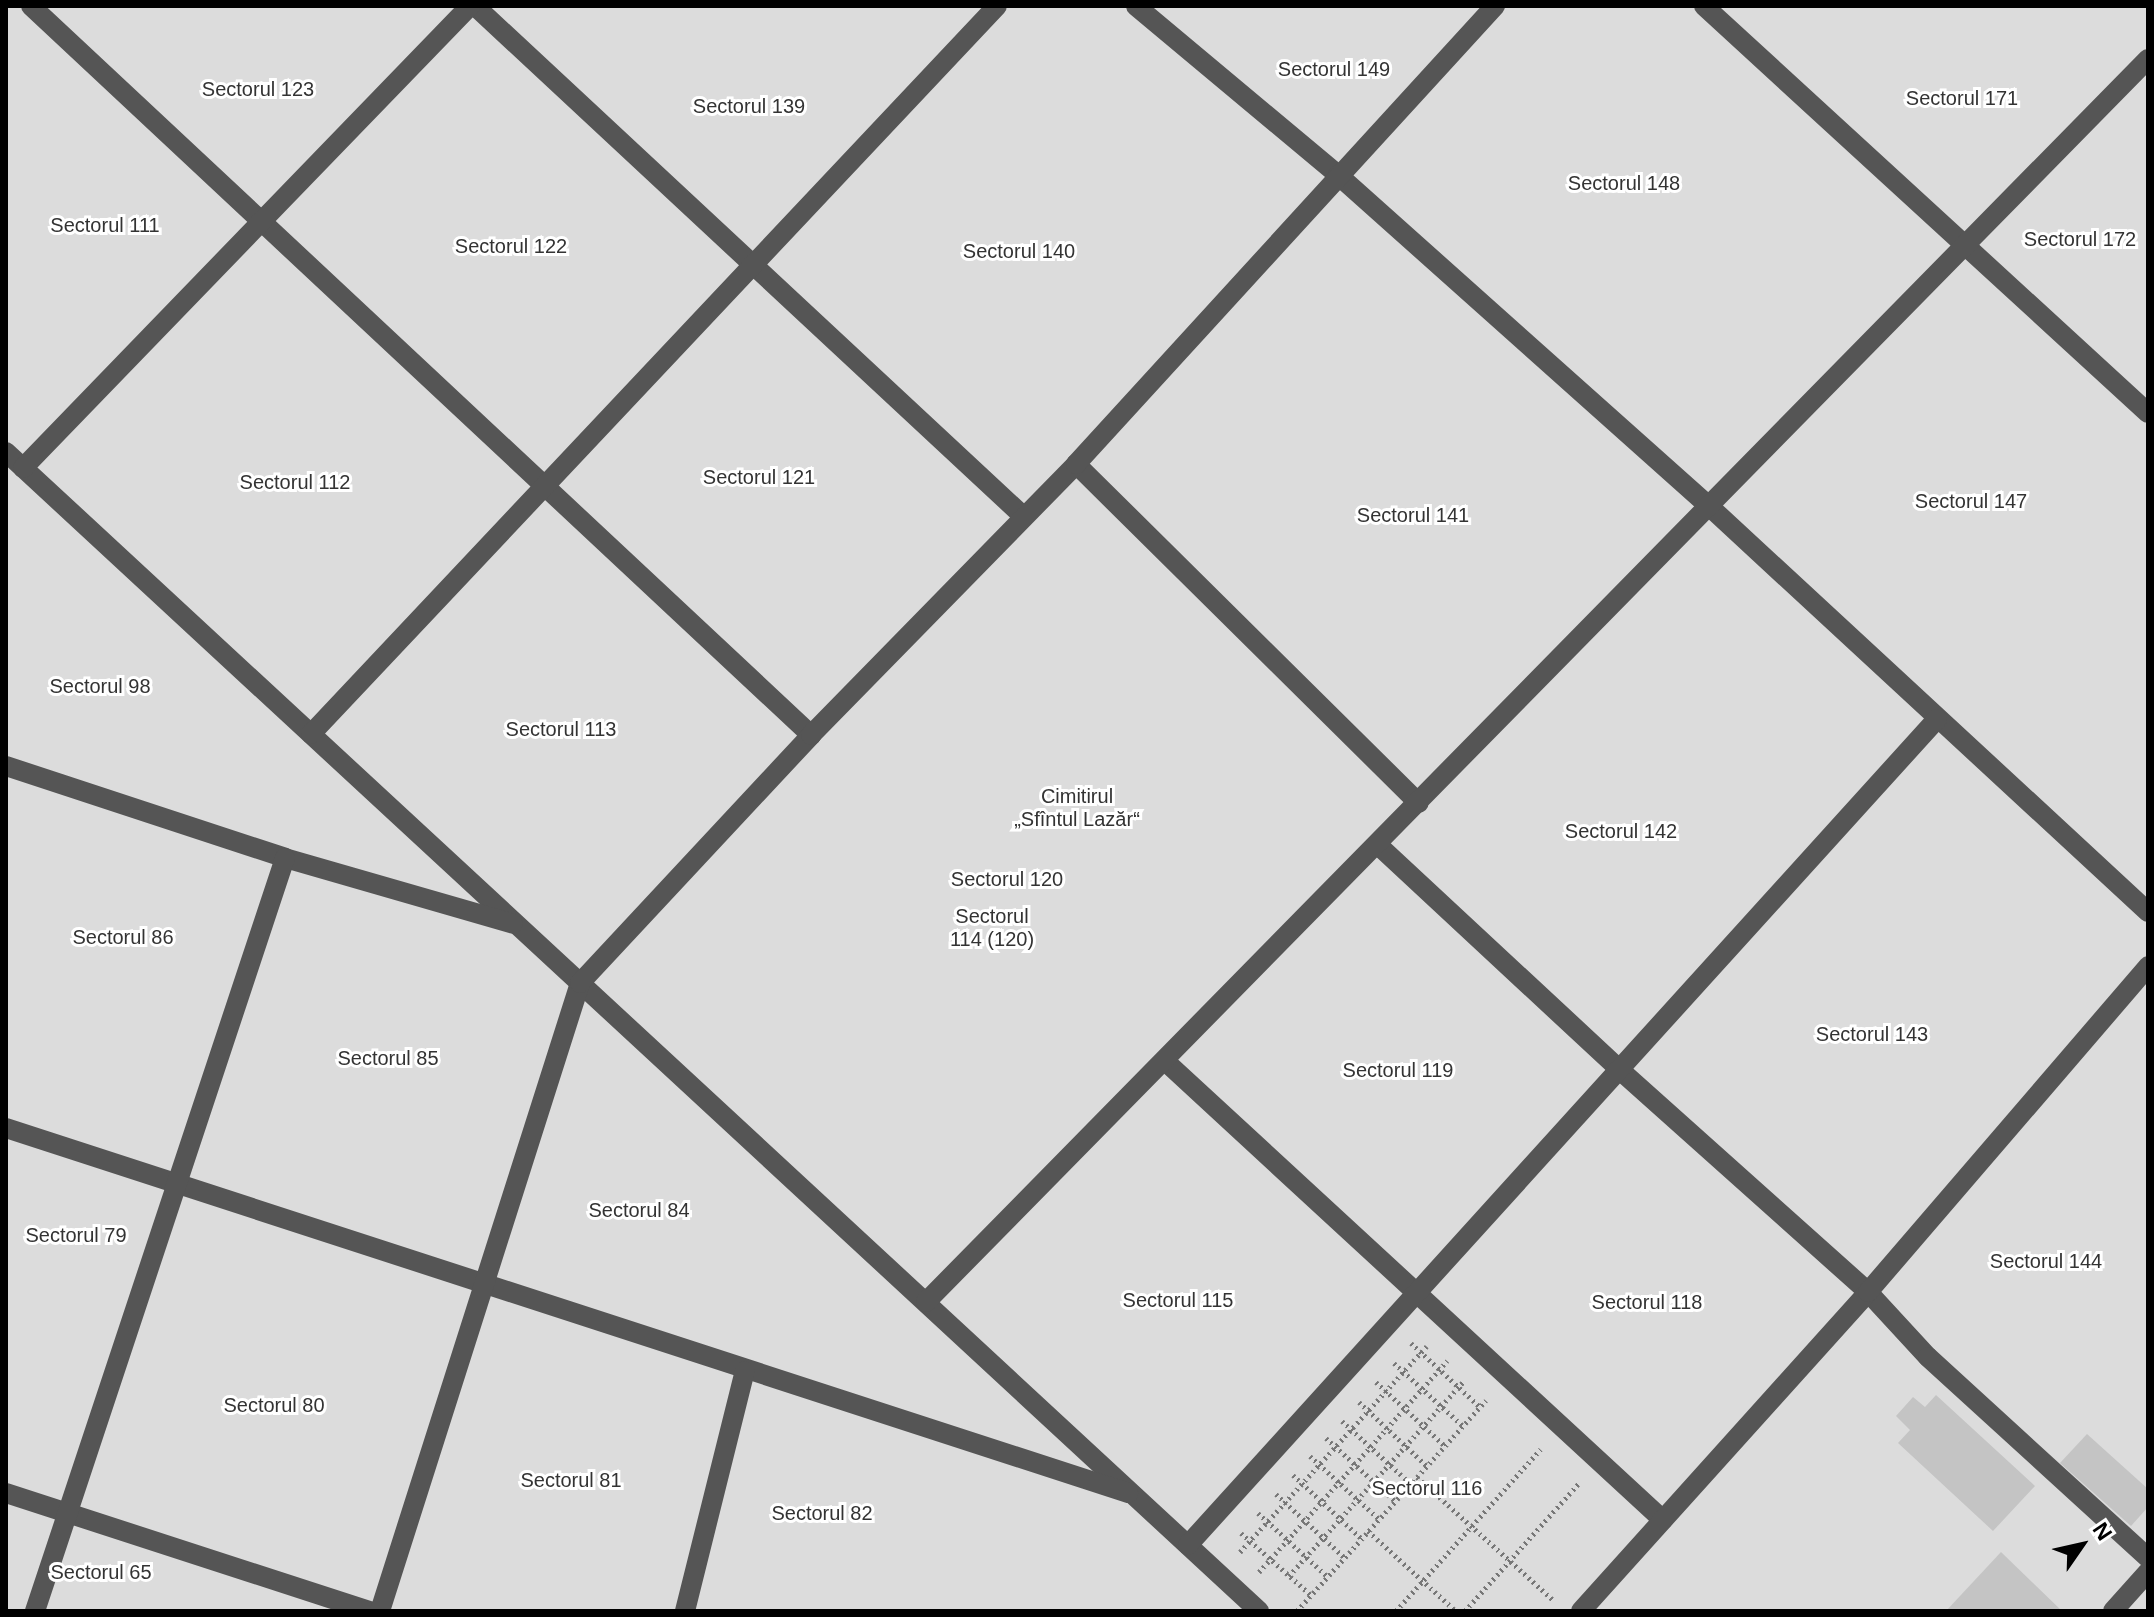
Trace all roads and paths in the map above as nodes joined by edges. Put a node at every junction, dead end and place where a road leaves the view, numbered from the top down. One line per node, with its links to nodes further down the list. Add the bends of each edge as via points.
1 (31, 6): 9 (lane)
2 (473, 6): 9 (lane); 11 (lane)
3 (997, 6): 11 (lane)
4 (1136, 6): 8 (lane)
5 (1495, 6): 8 (lane)
6 (1704, 6): 10 (lane)
7 (2148, 59): 10 (lane)
8 (1338, 175): 14 (lane); 17 (lane)
9 (262, 221): 15 (lane); 16 (lane)
10 (1965, 246): 12 (lane); 17 (lane)
11 (753, 264): 16 (lane); 18 (lane)
12 (2148, 413)
13 (6, 452): 15 (lane)
14 (1076, 464): 18 (lane); 23 (lane)
15 (23, 468): 20 (lane)
16 (544, 486): 20 (lane); 21 (lane)
17 (1711, 508): 19 (lane); 23 (lane)
18 (1022, 515): 21 (lane)
19 (1937, 719): 26 (lane); 31 (lane)
20 (311, 734): 27 (lane)
21 (811, 735): 29 (lane)
22 (6, 766): 25 (lane)
23 (1419, 803): 24 (lane)
24 (1378, 845): 30 (lane); 31 (lane)
25 (285, 858): 27 (lane); 33 (lane)
26 (2148, 912)
27 (517, 925): 29 (lane)
28 (2148, 966): 35 (lane)
29 (580, 983): 34 (lane); 37 (lane)
30 (1165, 1061): 36 (lane); 37 (lane)
31 (1621, 1071): 35 (lane); 36 (lane)
32 (6, 1128): 33 (lane)
33 (176, 1181): 34 (lane); 88 (lane)
34 (484, 1285): 44 (lane); 118 (lane)
35 (1868, 1292): 91 (lane); 104 (lane, via 1928,1357)
36 (1416, 1293): 91 (lane); 101 (lane)
37 (926, 1302): 82 (lane)
38 (1402, 1334): 41 (path)
39 (1430, 1343): 41 (path)
40 (1457, 1350): 43 (path)
41 (1421, 1352): 43 (path); 45 (path)
42 (1384, 1354): 45 (path)
43 (1440, 1369): 48 (path); 49 (path)
44 (745, 1371): 82 (lane); 119 (lane)
45 (1403, 1372): 49 (path); 51 (path)
46 (1367, 1373): 51 (path)
47 (1468, 1377): 48 (path)
48 (1459, 1387): 53 (path); 54 (path)
49 (1422, 1389): 53 (path); 55 (path)
50 (1496, 1389): 54 (path)
51 (1385, 1391): 55 (path); 56 (path)
52 (1349, 1393): 56 (path)
53 (1441, 1406): 58 (path); 59 (path)
54 (1480, 1407): 59 (path)
55 (1405, 1409): 58 (path); 60 (path)
56 (1368, 1410): 60 (path); 62 (path)
57 (1332, 1412): 62 (path)
58 (1424, 1426): 64 (path); 65 (path)
59 (1463, 1426): 65 (path)
60 (1387, 1428): 64 (path); 68 (path)
61 (1317, 1429): 67 (path)
62 (1351, 1430): 67 (path); 68 (path)
63 (1550, 1439): 95 (path)
64 (1406, 1446): 70 (path); 73 (path)
65 (1445, 1446): 73 (path)
66 (1301, 1447): 69 (path)
67 (1335, 1447): 69 (path); 71 (path)
68 (1371, 1447): 70 (path); 71 (path)
69 (1320, 1464): 76 (path); 78 (path)
70 (1390, 1464): 77 (path); 79 (path)
71 (1355, 1465): 76 (path); 77 (path)
72 (1284, 1466): 78 (path)
73 (1427, 1466): 75 (path)
74 (1588, 1473): 107 (path)
75 (1417, 1477): 79 (path); 95 (path)
76 (1339, 1482): 83 (path); 84 (path)
77 (1374, 1482): 83 (path); 85 (path)
78 (1302, 1484): 84 (path); 86 (path)
79 (1411, 1484): 85 (path)
80 (1266, 1485): 86 (path)
81 (6, 1493): 88 (lane)
82 (1137, 1496): 101 (lane)
83 (1358, 1500): 89 (path); 90 (path)
84 (1322, 1501): 89 (path); 92 (path)
85 (1395, 1501): 90 (path)
86 (1285, 1502): 92 (path); 93 (path)
87 (1249, 1505): 93 (path)
88 (68, 1513): 116 (lane); 117 (lane)
89 (1341, 1519): 97 (path); 98 (path)
90 (1379, 1519): 96 (path)
91 (1663, 1520): 115 (lane)
92 (1305, 1521): 97 (path); 99 (path)
93 (1268, 1522): 99 (path); 100 (path)
94 (1231, 1524): 100 (path)
95 (1471, 1526): 107 (path); 111 (path)
96 (1368, 1531): 98 (path); 111 (path)
97 (1324, 1538): 102 (path); 103 (path)
98 (1362, 1539): 103 (path)
99 (1287, 1540): 102 (path); 105 (path)
100 (1250, 1541): 105 (path); 106 (path)
101 (1188, 1545): 114 (lane)
102 (1307, 1557): 108 (path); 109 (path)
103 (1345, 1558): 109 (path)
104 (2148, 1558)
105 (1270, 1559): 108 (path); 110 (path)
106 (1233, 1560)
107 (1509, 1561): 115 (path); 123 (path)
108 (1289, 1576): 113 (path)
109 (1328, 1577): 113 (path)
110 (1253, 1579)
111 (1422, 1581): 121 (path); 122 (path)
112 (2144, 1585): 124 (lane)
113 (1311, 1595): 120 (path)
114 (1251, 1608)
115 (1572, 1610)
116 (35, 1611)
117 (370, 1611)
118 (380, 1611)
119 (685, 1611)
120 (1297, 1611)
121 (1396, 1611)
122 (1456, 1611)
123 (1465, 1611)
124 (2113, 1611)

